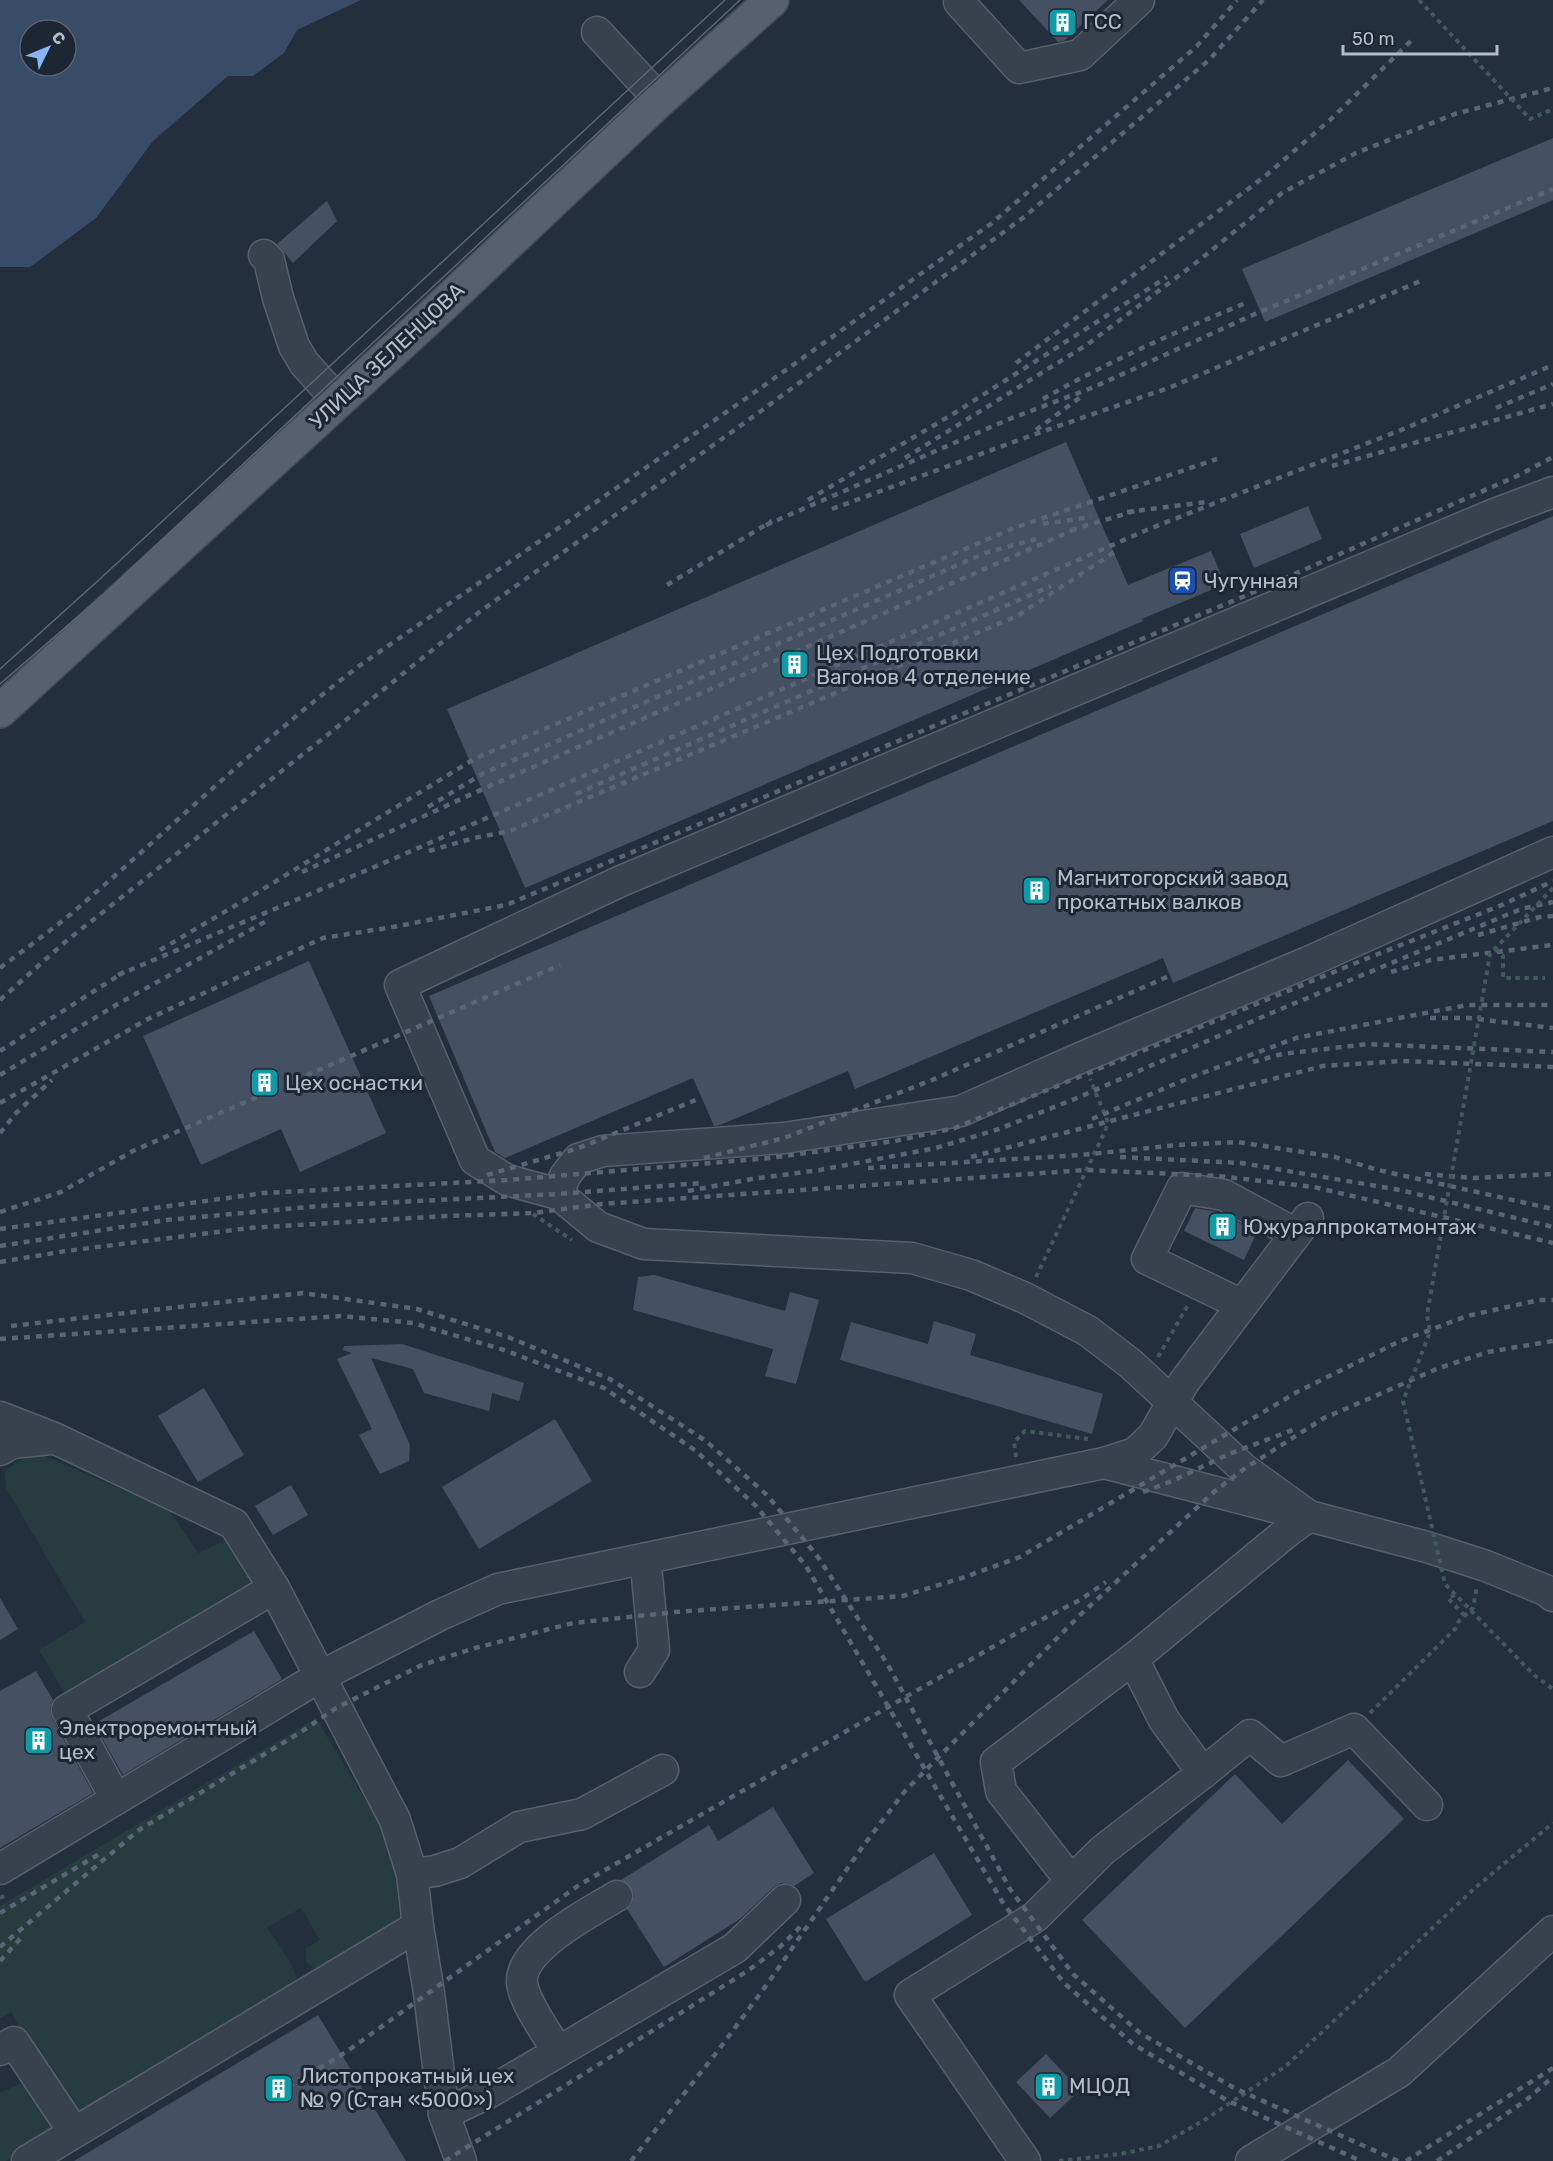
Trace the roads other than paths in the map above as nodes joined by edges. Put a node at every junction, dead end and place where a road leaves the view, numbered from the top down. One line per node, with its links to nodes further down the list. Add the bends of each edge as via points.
1 (771, 0): 5 (main road, УЛИЦА ЗЕЛЕНЦОВА)
2 (960, 0): 3 (lane, via 1019,68 1080,55)
3 (1139, 0)
4 (597, 32): 5 (lane)
5 (660, 100): 7 (main road, УЛИЦА ЗЕЛЕНЦОВА)
6 (264, 255): 7 (lane, via 269,260 294,346)
7 (338, 401): 9 (main road, УЛИЦА ЗЕЛЕНЦОВА)
8 (1553, 492): 11 (lane, via 621,881 400,985 475,1160 507,1180)
9 (0, 711)
10 (1553, 852): 11 (lane, via 961,1111 784,1138 603,1151 578,1159)
11 (558, 1194): 13 (lane, via 598,1227 644,1244 912,1258 971,1275 1088,1331)
12 (1242, 1305): 12 (lane, via 1302,1226 1224,1195 1182,1188 1147,1259); 13 (lane)
13 (1172, 1401): 17 (lane, via 1153,1436 1135,1454); 18 (lane, via 1244,1469)
14 (0, 1417): 15 (lane)
15 (54, 1438): 16 (lane, via 12,1443); 20 (lane, via 234,1524)
16 (0, 1450)
17 (1098, 1452): 18 (lane); 19 (lane)
18 (1309, 1516): 21 (lane, via 1486,1566); 22 (lane)
19 (643, 1559): 23 (lane, via 654,1650); 24 (lane, via 498,1589)
20 (274, 1588): 24 (lane); 27 (lane, via 67,1710)
21 (1553, 1596)
22 (1133, 1659): 26 (lane, via 1164,1720); 31 (lane, via 996,1762 1001,1791)
23 (640, 1672)
24 (319, 1677): 27 (lane); 29 (lane, via 395,1820)
25 (663, 1770): 29 (lane, via 582,1814 519,1827 460,1863)
26 (1203, 1773): 28 (lane, via 1250,1735 1281,1761 1354,1729); 31 (lane, via 1103,1850)
27 (116, 1799): 30 (lane)
28 (1427, 1805)
29 (412, 1874): 34 (lane)
30 (5, 1881)
31 (1071, 1881): 42 (lane, via 1035,1917 910,1995)
32 (617, 1896): 37 (lane, via 551,1937 528,1960 522,1982)
33 (785, 1900): 37 (lane, via 735,1948)
34 (418, 1926): 38 (lane); 39 (lane)
35 (1553, 1931): 43 (lane, via 1399,2072)
36 (0, 2050): 39 (lane, via 14,2042)
37 (558, 2052): 38 (lane)
38 (444, 2114): 41 (lane)
39 (74, 2132): 40 (lane)
40 (27, 2161)
41 (461, 2161)
42 (1025, 2161)
43 (1251, 2161)

